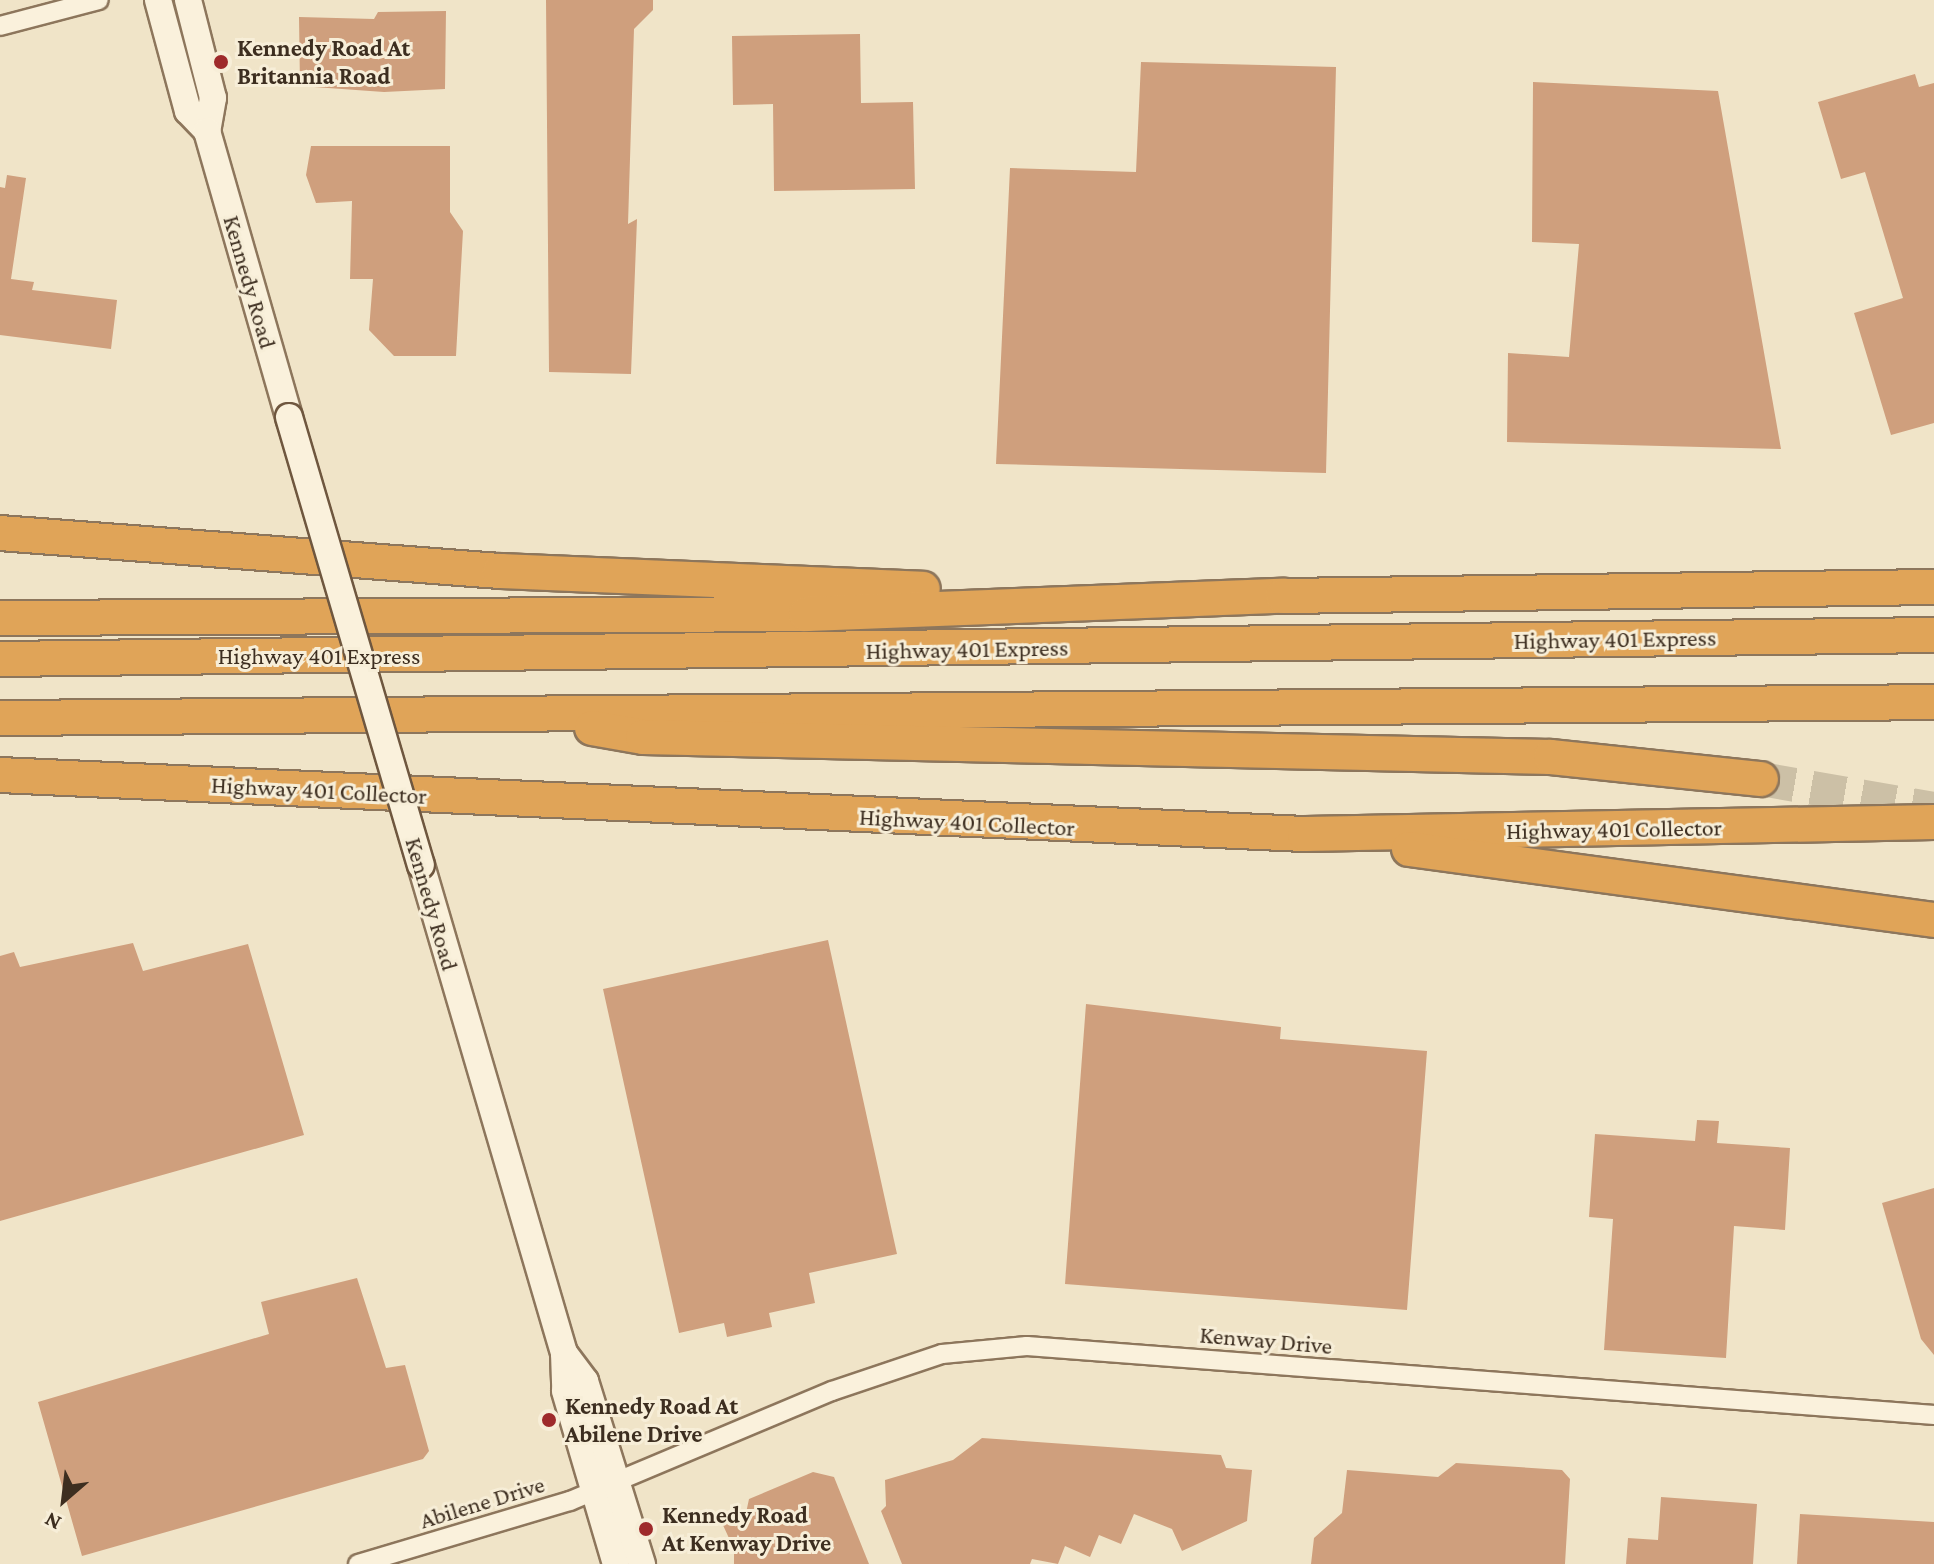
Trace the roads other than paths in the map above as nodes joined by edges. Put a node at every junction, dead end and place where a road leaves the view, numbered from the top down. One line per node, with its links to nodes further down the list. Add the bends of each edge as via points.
1 (99, 0): 4 (street)
2 (158, 0): 5 (main road, Kennedy Road, via 188,111)
3 (188, 0): 5 (main road, Kennedy Road, via 213,98)
4 (0, 26)
5 (207, 131): 20 (main road, Kennedy Road, bridge)
6 (0, 533): 8 (highway, via 500,571)
7 (1934, 587): 8 (highway)
8 (1179, 599): 9 (highway, via 806,614)
9 (0, 618)
10 (1934, 635): 11 (highway, Highway 401 Express)
11 (0, 659)
12 (1934, 702): 13 (highway)
13 (520, 716): 14 (highway); 16 (highway, via 643,737 1551,757)
14 (0, 718)
15 (5, 775): 18 (highway, Highway 401 Collector)
16 (1761, 779)
17 (1934, 822): 18 (highway, Highway 401 Collector)
18 (1305, 834): 19 (highway)
19 (1934, 920)
20 (564, 1353): 22 (main road, Kennedy Road, via 585,1381); 23 (main road, Kennedy Road, via 565,1391)
21 (1934, 1415): 22 (street, Kenway Drive, via 1027,1346 942,1354 832,1391)
22 (619, 1482): 23 (street, Abilene Drive); 26 (main road, Kennedy Road)
23 (594, 1492): 24 (street, Abilene Drive); 25 (main road, Kennedy Road)
24 (358, 1564)
25 (616, 1564)
26 (642, 1564)

